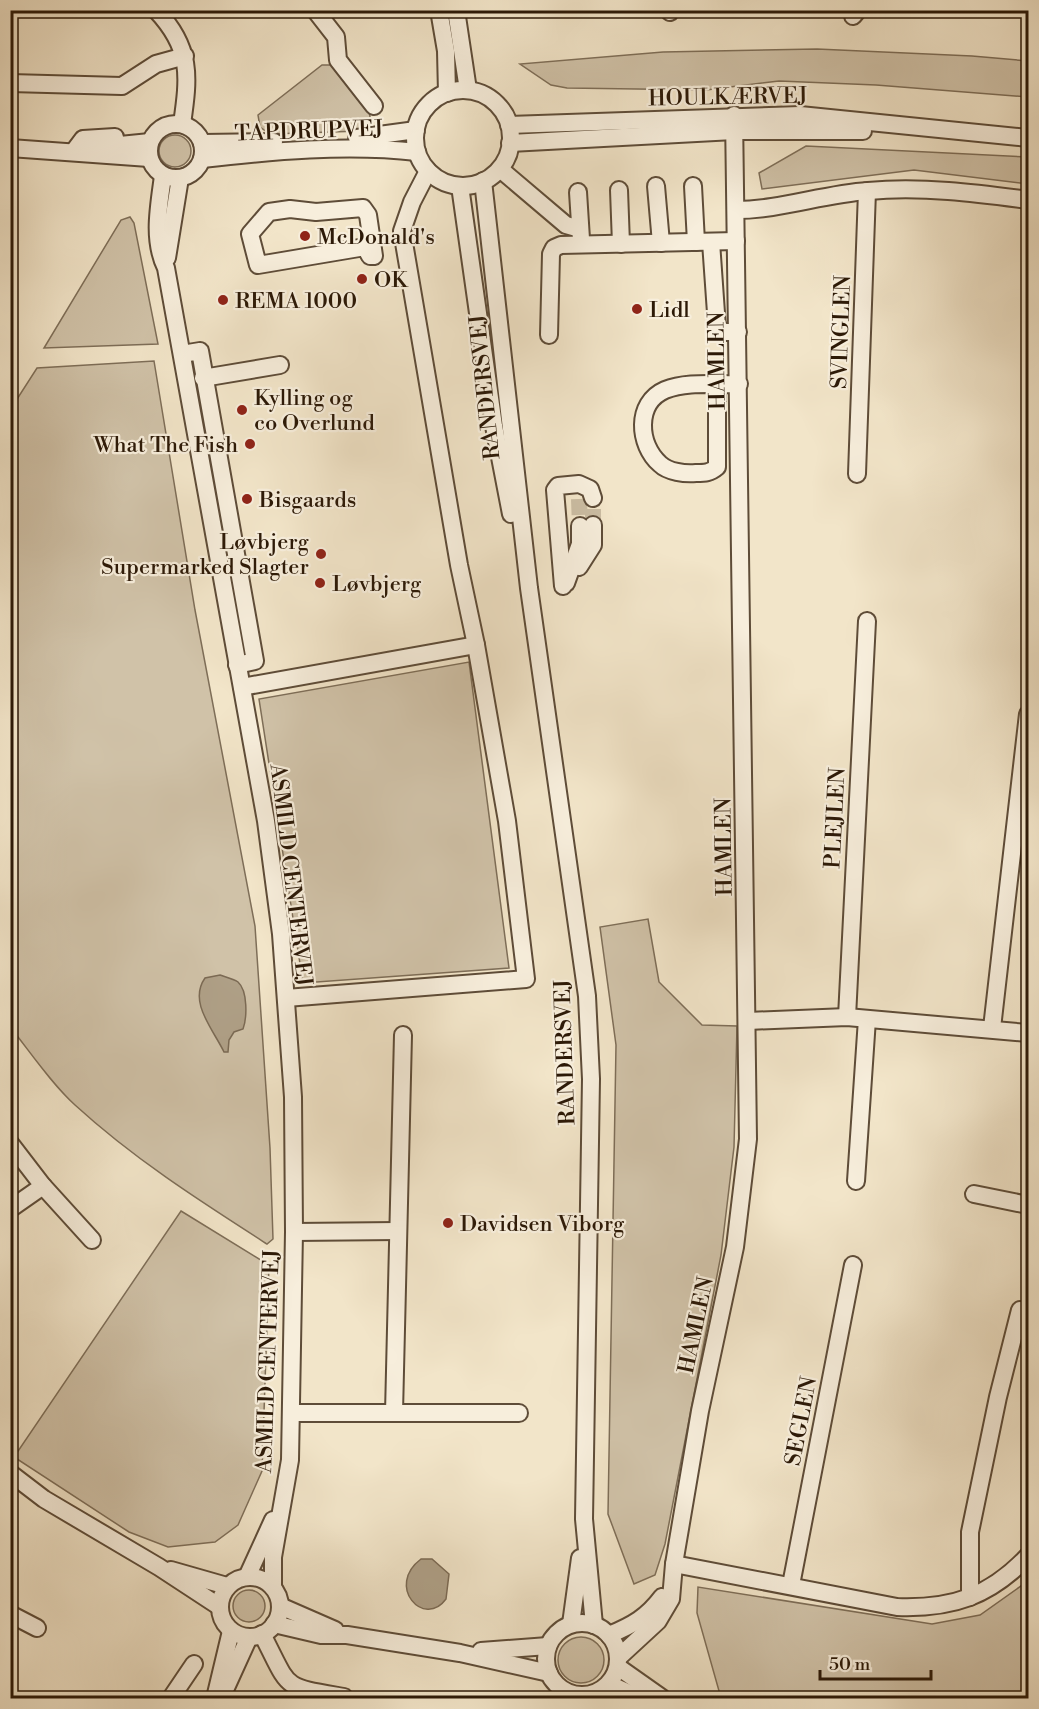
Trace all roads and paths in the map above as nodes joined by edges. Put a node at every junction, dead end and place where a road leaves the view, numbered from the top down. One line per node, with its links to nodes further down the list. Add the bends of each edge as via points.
1 (156, 10): 5 (street, via 177,36)
2 (315, 10): 9 (street, via 336,37 338,60)
3 (439, 10): 8 (street, via 446,51)
4 (456, 10): 7 (street)
5 (185, 56): 6 (street, via 156,64 122,86); 11 (street, via 188,89)
6 (10, 83)
7 (468, 90): 8 (street); 12 (street, via 494,102)
8 (447, 93): 13 (street, via 426,107)
9 (374, 106)
10 (734, 123): 12 (street, HOULKÆRVEJ); 14 (street, HOULKÆRVEJ); 15 (street, HOULKÆRVEJ); 31 (street, HAMLEN)
11 (182, 124): 17 (street, via 159,129); 18 (street, via 194,131)
12 (509, 125): 15 (street)
13 (416, 130): 18 (street, TAPDRUPVEJ); 19 (street)
14 (1029, 138)
15 (510, 143): 20 (street)
16 (10, 148): 17 (street)
17 (144, 148): 22 (street, via 154,169)
18 (202, 151): 19 (street, TAPDRUPVEJ, via 256,153 357,148); 22 (street, via 194,172)
19 (417, 152): 21 (street)
20 (500, 169): 23 (street); 32 (street)
21 (433, 175): 24 (street); 52 (street, via 412,202 402,231 459,564)
22 (172, 177): 40 (street, ASMILD CENTERVEJ, via 158,234)
23 (483, 181): 24 (street); 50 (street, RANDERSVEJ)
24 (460, 186): 50 (street, RANDERSVEJ, via 496,439)
25 (656, 186): 35 (street)
26 (693, 186): 34 (street)
27 (619, 190): 36 (street)
28 (867, 191): 30 (street, via 918,190); 31 (street); 47 (street, SVINGLEN)
29 (578, 192): 32 (street)
30 (1029, 200)
31 (736, 210): 33 (street, HAMLEN)
32 (581, 237): 36 (street); 39 (street, via 554,248 551,254)
33 (736, 241): 34 (street); 38 (street, HAMLEN)
34 (704, 242): 35 (street); 38 (street, via 717,327 724,332)
35 (661, 243): 36 (street)
36 (621, 244)
37 (372, 256): 37 (street, via 368,215 363,208 269,212 250,234 258,265 365,247)
38 (738, 332): 43 (street, HAMLEN)
39 (549, 335)
40 (182, 354): 42 (street, via 200,351); 46 (street, ASMILD CENTERVEJ)
41 (280, 365): 42 (street)
42 (203, 378): 45 (street)
43 (739, 384): 44 (street); 59 (street, HAMLEN)
44 (717, 385): 44 (street, via 666,390 653,397 645,408 645,444 660,465 690,473 710,473 717,467)
45 (210, 416): 46 (street); 53 (street, via 255,661)
46 (194, 420): 53 (street, ASMILD CENTERVEJ)
47 (857, 474)
48 (584, 494): 49 (street, via 558,486 555,490 568,582)
49 (586, 525)
50 (529, 588): 79 (street, RANDERSVEJ, via 587,996 591,1079)
51 (867, 621): 57 (street, PLEJLEN)
52 (477, 645): 54 (street); 56 (street, via 507,821 526,979)
53 (237, 665): 54 (street, ASMILD CENTERVEJ)
54 (242, 687): 56 (street, ASMILD CENTERVEJ, via 266,821)
55 (1029, 714): 60 (street)
56 (286, 998): 70 (street, ASMILD CENTERVEJ, via 293,1097)
57 (847, 1017): 58 (street); 59 (street)
58 (867, 1019): 60 (street); 64 (street)
59 (748, 1021): 82 (street, HAMLEN, via 748,1139 735,1247 700,1411)
60 (992, 1028): 61 (street)
61 (1029, 1033)
62 (403, 1035): 69 (street)
63 (10, 1143): 65 (street)
64 (856, 1181)
65 (43, 1186): 68 (street); 71 (street)
66 (974, 1194): 67 (street)
67 (1029, 1206)
68 (10, 1209)
69 (398, 1231): 70 (street); 75 (street)
70 (294, 1232): 74 (street, ASMILD CENTERVEJ)
71 (92, 1240)
72 (853, 1265): 84 (street, SEGLEN)
73 (1020, 1310): 87 (street, via 970,1532)
74 (291, 1413): 75 (street); 78 (street, ASMILD CENTERVEJ, via 290,1460)
75 (394, 1413): 76 (street)
76 (519, 1413)
77 (10, 1473): 81 (street, via 44,1499)
78 (284, 1494): 83 (street, ASMILD CENTERVEJ); 86 (street, ASMILD CENTERVEJ, via 273,1557)
79 (584, 1519): 91 (street, RANDERSVEJ); 92 (street, RANDERSVEJ)
80 (1029, 1556): 87 (street, via 992,1588)
81 (159, 1567): 85 (street); 89 (street)
82 (674, 1568): 84 (street); 97 (street, HAMLEN, via 663,1596 649,1614); 100 (street, HAMLEN, via 671,1599 658,1621)
83 (247, 1576): 85 (street); 86 (street)
84 (791, 1585): 87 (street, via 897,1607 925,1608)
85 (227, 1586): 89 (street)
86 (273, 1587): 88 (street)
87 (970, 1597)
88 (280, 1606): 95 (street); 96 (street)
89 (220, 1607): 94 (street)
90 (10, 1614): 93 (street)
91 (571, 1624): 92 (street); 98 (street)
92 (594, 1625): 97 (street)
93 (37, 1628)
94 (231, 1630): 95 (street); 108 (street)
95 (262, 1632): 96 (street); 104 (street, via 282,1678 291,1686); 109 (street)
96 (347, 1635): 99 (street)
97 (609, 1635): 100 (street)
98 (548, 1647): 99 (street); 102 (street)
99 (459, 1653): 102 (street)
100 (618, 1662): 103 (street); 111 (street)
101 (194, 1664): 107 (street)
102 (549, 1673): 105 (street, via 557,1686)
103 (609, 1684): 106 (street); 110 (street)
104 (344, 1696)
105 (571, 1696): 106 (street)
106 (593, 1696)
107 (171, 1698)
108 (215, 1698)
109 (221, 1698)
110 (640, 1698)
111 (662, 1698)

